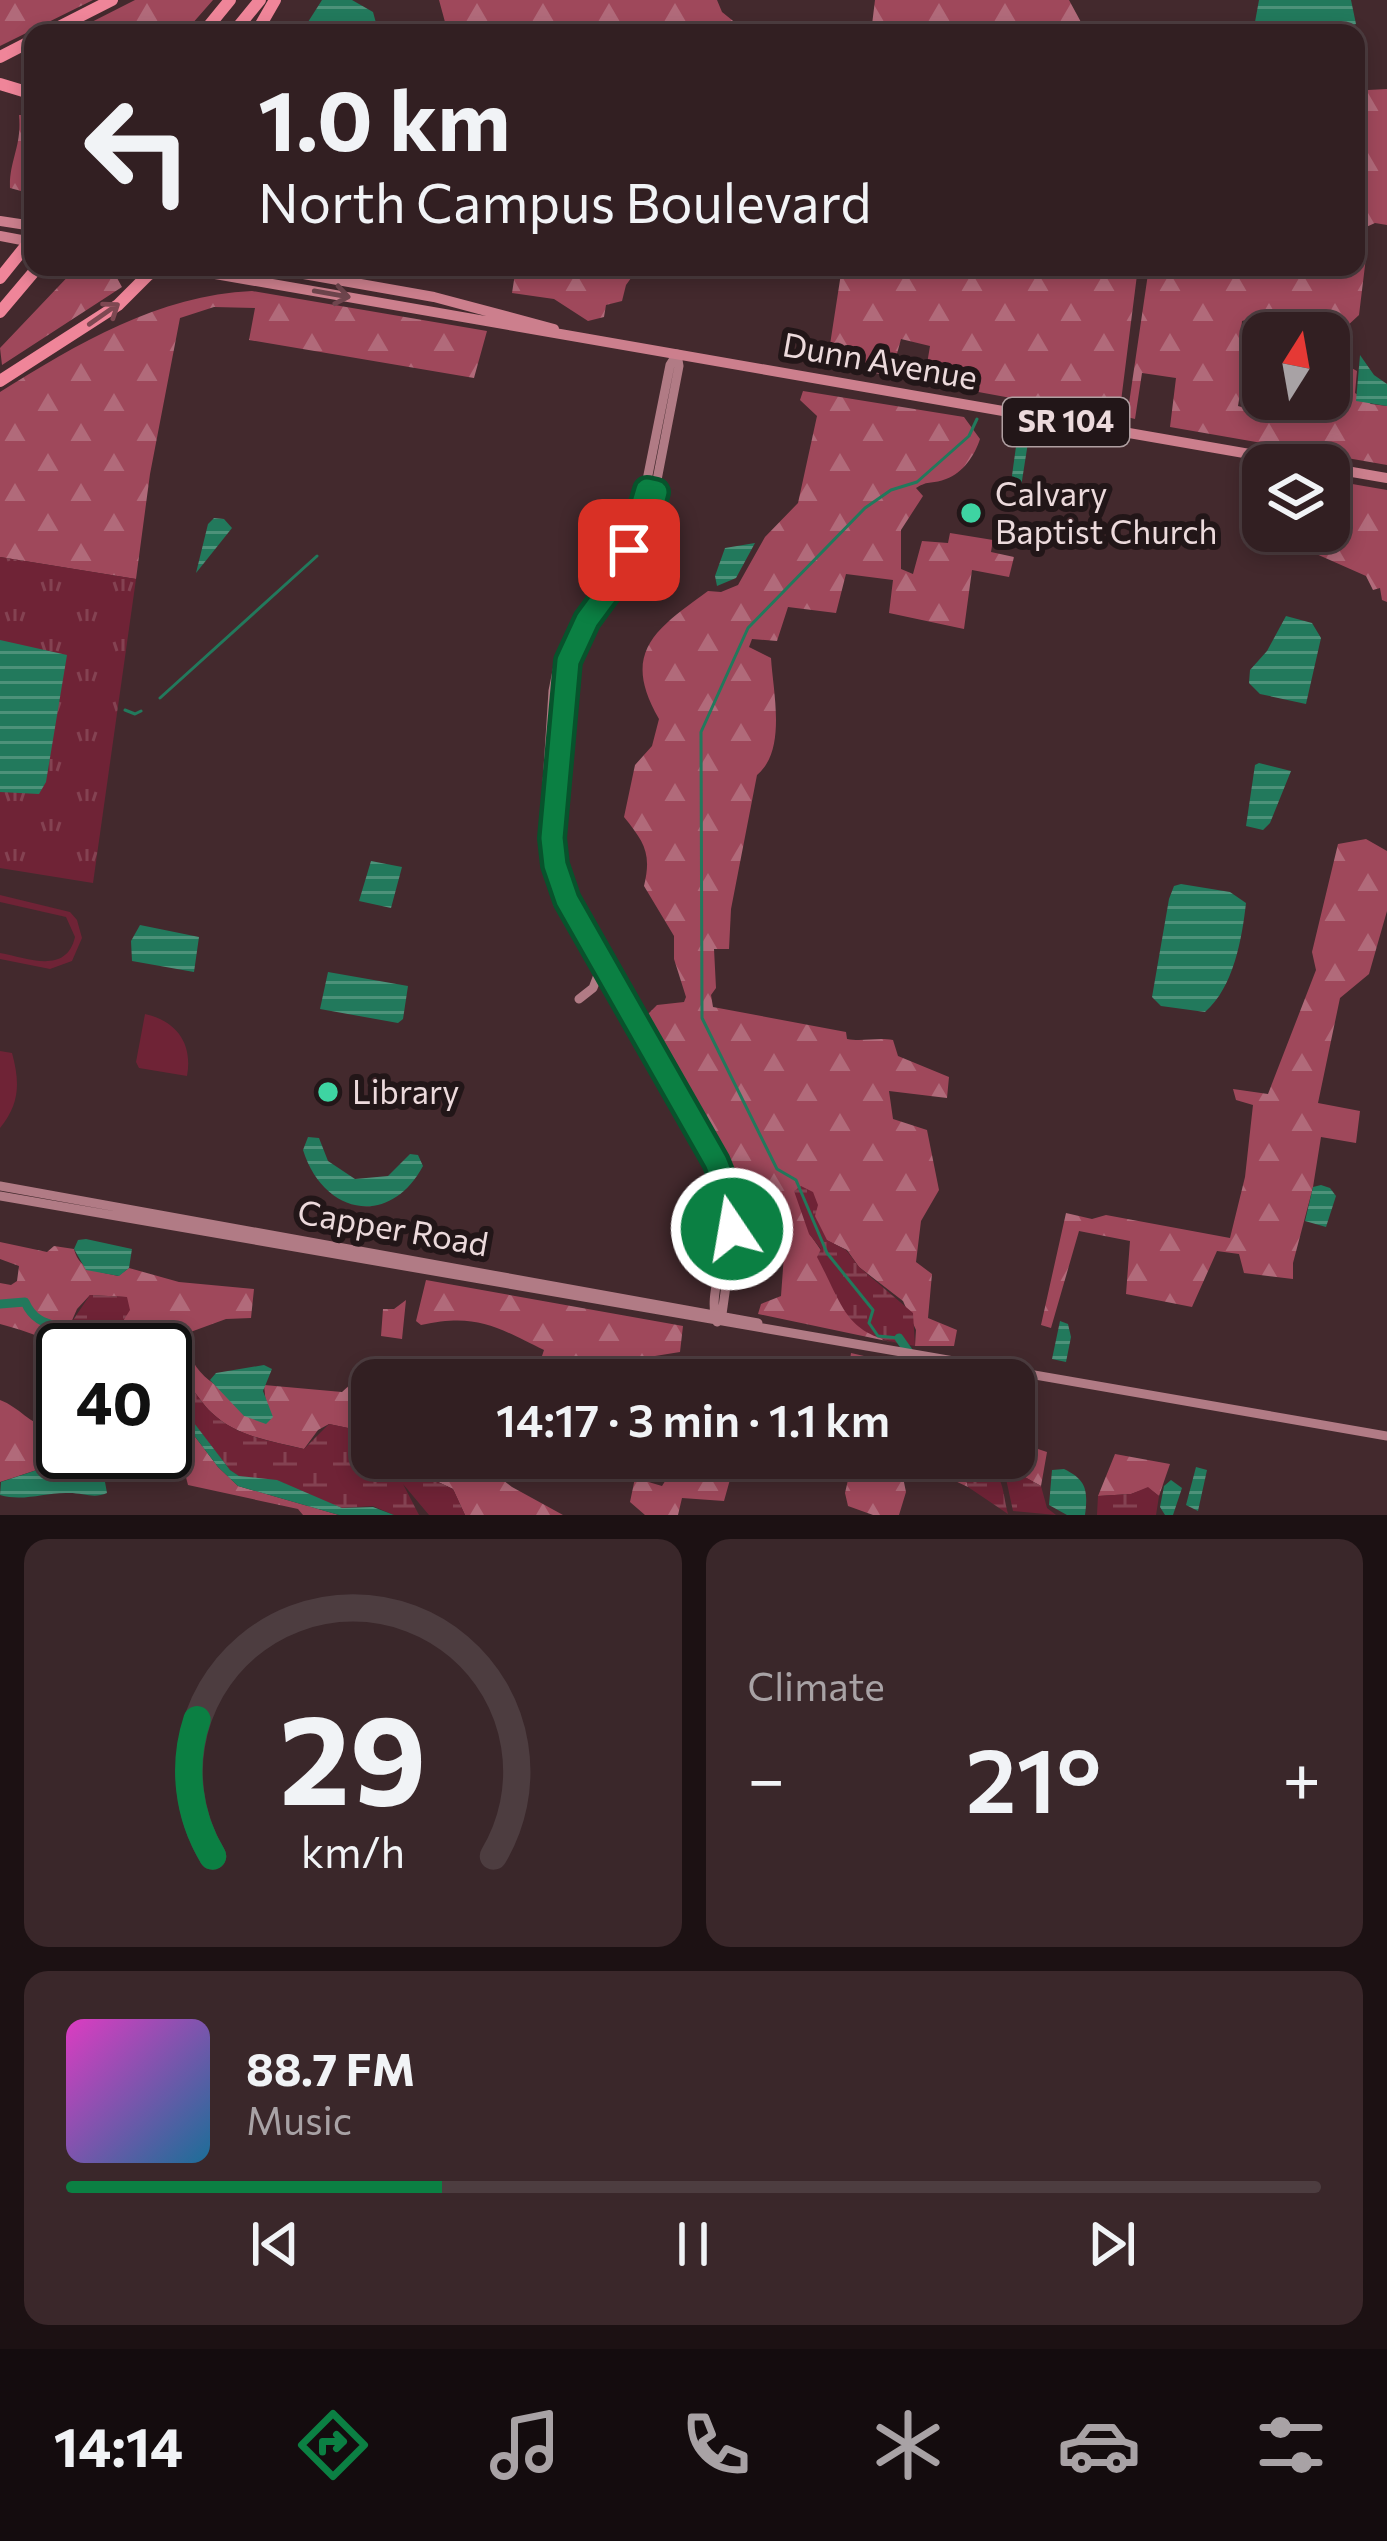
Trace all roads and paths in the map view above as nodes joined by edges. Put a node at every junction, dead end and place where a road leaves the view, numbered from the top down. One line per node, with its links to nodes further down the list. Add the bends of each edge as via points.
1 (112, 0): 4 (highway)
2 (230, 0): 5 (highway)
3 (260, 0): 6 (highway)
4 (64, 24)
5 (210, 24)
6 (240, 24)
7 (24, 250): 13 (highway)
8 (30, 276): 17 (highway)
9 (138, 276): 14 (highway)
10 (147, 276): 14 (highway)
11 (226, 276): 16 (main road, Dunn Avenue / SR 104, one-way to 16)
12 (317, 276): 15 (main road, Dunn Avenue / SR 104)
13 (0, 278)
14 (135, 286): 20 (highway, one-way to 14)
15 (394, 289): 16 (street); 18 (main road, Dunn Avenue / SR 104)
16 (392, 304): 18 (main road, Dunn Avenue / SR 104)
17 (0, 312)
18 (579, 337): 19 (main road, Dunn Avenue / SR 104)
19 (677, 354): 21 (main road, Dunn Avenue / SR 104); 24 (street)
20 (0, 381)
21 (1242, 453)
22 (1350, 472): 23 (main road)
23 (1387, 478)
24 (652, 491): 25 (street, via 629,550 568,634 553,691 546,865); 27 (street, via 641,547 587,620 568,661 552,838 567,900)
25 (598, 975): 26 (street); 27 (street)
26 (578, 998)
27 (677, 1103): 30 (street, via 725,1205)
28 (0, 1186): 30 (street, Capper Road)
29 (0, 1196): 30 (street, Capper Road)
30 (717, 1316): 31 (street, Capper Road)
31 (1387, 1436)

